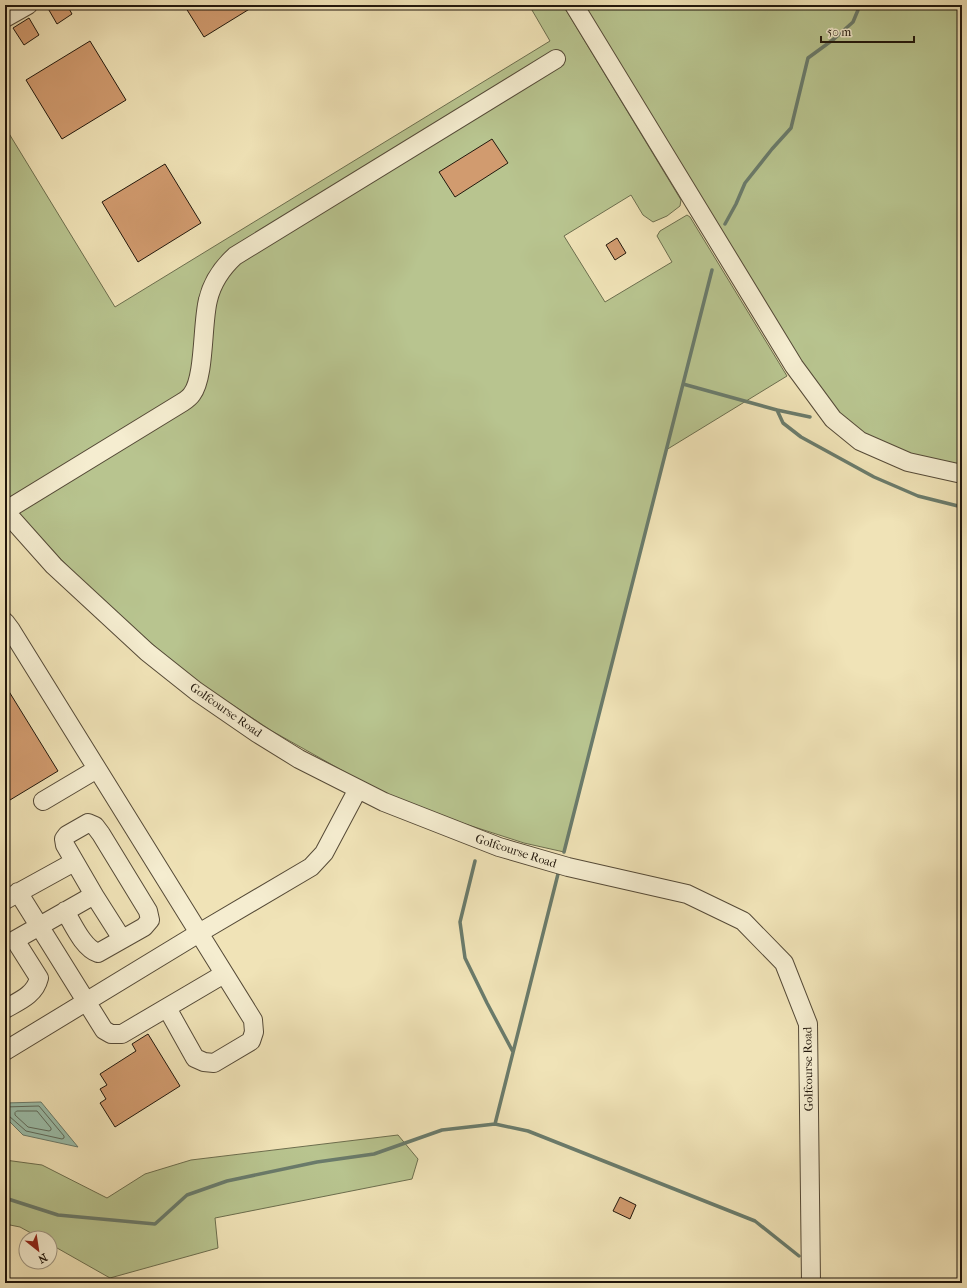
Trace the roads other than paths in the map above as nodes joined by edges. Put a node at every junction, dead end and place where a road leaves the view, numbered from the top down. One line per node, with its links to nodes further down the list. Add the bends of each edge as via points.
1 (28, 5): 3 (street)
2 (574, 5): 5 (street, via 794,366 833,419 860,440 908,462)
3 (5, 18)
4 (556, 59): 6 (street, via 235,256 215,280 208,300 198,378 193,394)
5 (962, 474)
6 (5, 511): 9 (street, Golfcourse Road, via 54,566 147,652 263,737 299,759)
7 (5, 622): 8 (street)
8 (97, 769): 10 (street); 16 (street)
9 (358, 788): 16 (street, via 324,853 315,864); 24 (street, Golfcourse Road, via 384,802 499,848 568,867 687,894 743,921 784,963 808,1024)
10 (43, 801)
11 (74, 862): 12 (street); 13 (street); 17 (street, via 64,839 88,823 95,826 148,911 150,920)
12 (94, 895): 14 (street); 17 (street)
13 (11, 896): 15 (street)
14 (65, 911): 15 (street); 17 (street, via 86,946 93,952 98,953)
15 (39, 926): 18 (street); 21 (street)
16 (199, 933): 19 (street); 21 (street)
17 (122, 939)
18 (10, 943): 20 (street, via 39,978 32,994)
19 (224, 974): 22 (street); 22 (street, via 253,1020 254,1032 251,1041 214,1063 204,1062 195,1058)
20 (8, 1001)
21 (86, 1002): 22 (street, via 104,1030 111,1034 122,1034); 23 (street)
22 (167, 1008)
23 (5, 1051)
24 (811, 1283)

